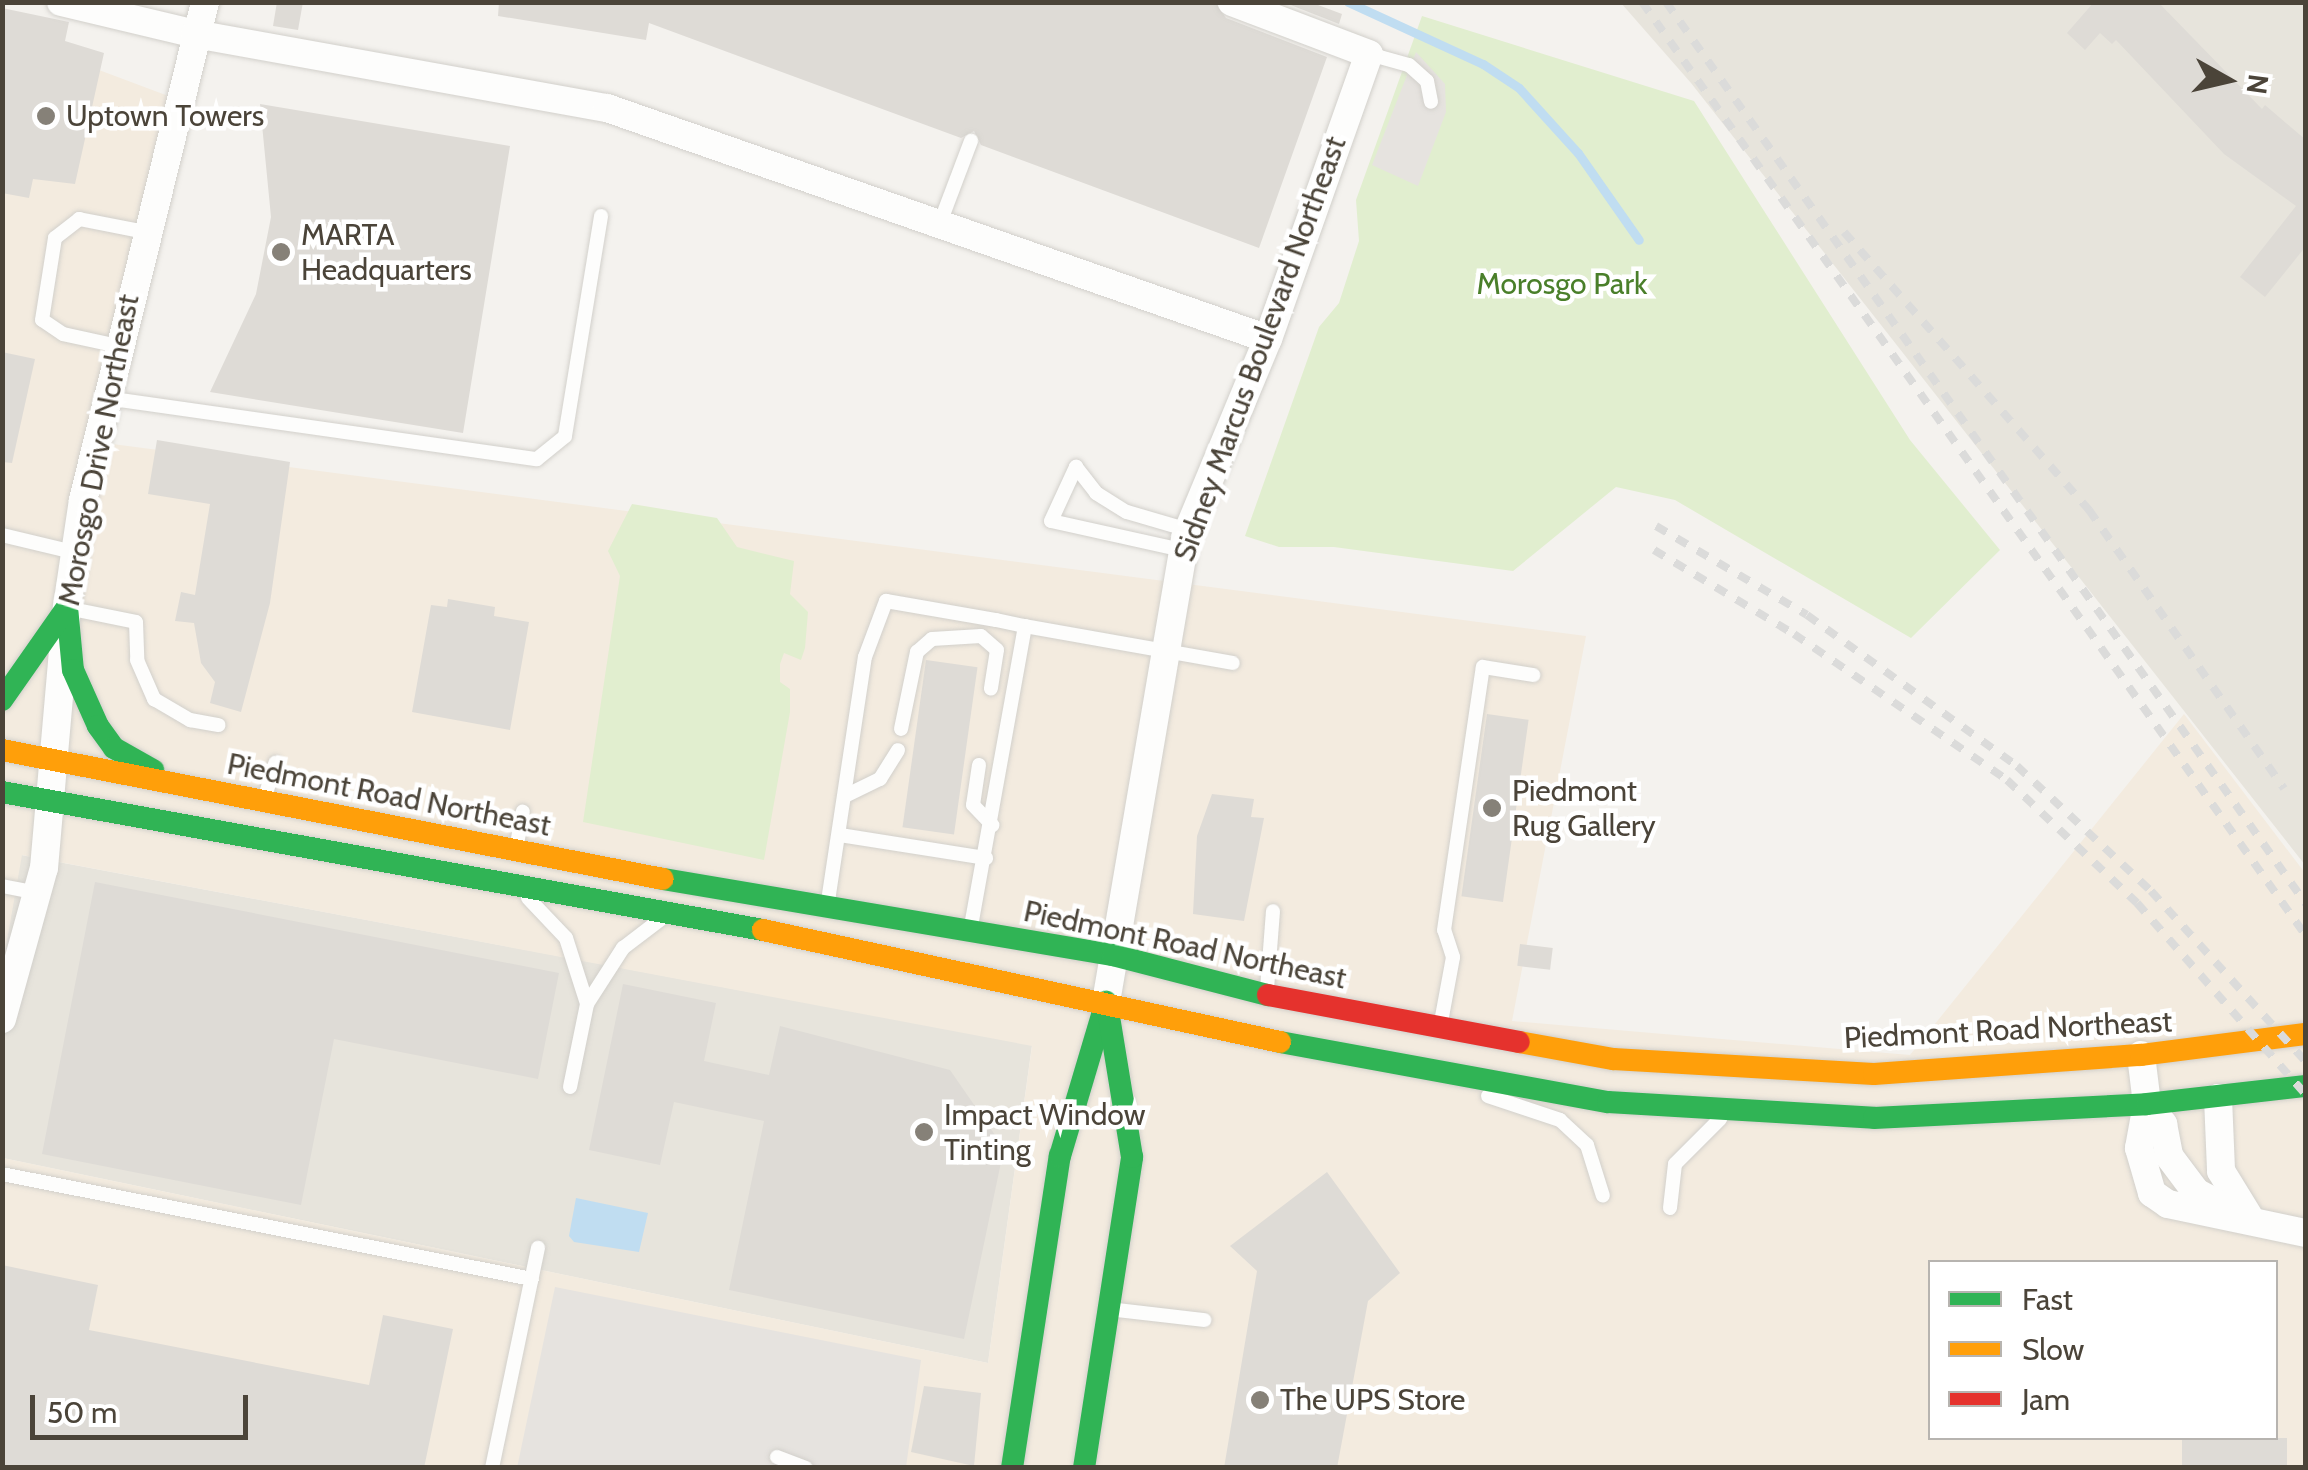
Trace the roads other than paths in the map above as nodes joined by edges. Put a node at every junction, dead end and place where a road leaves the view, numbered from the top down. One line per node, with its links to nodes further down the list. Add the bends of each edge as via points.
1 (61, 2): 4 (street)
2 (205, 2): 4 (street, Morosgo Drive Northeast)
3 (1232, 2): 5 (street)
4 (195, 34): 9 (street, via 607,108); 10 (street, Morosgo Drive Northeast)
5 (1369, 54): 6 (lane, via 1409,65 1427,81); 11 (street, Sidney Marcus Boulevard Northeast)
6 (1431, 102)
7 (971, 141): 9 (lane)
8 (601, 216): 13 (lane, via 565,436 537,460)
9 (940, 223): 11 (street)
10 (145, 232): 12 (street, Morosgo Drive Northeast); 12 (lane, via 79,218 56,238 42,320 64,334)
11 (1268, 339): 15 (street, Sidney Marcus Boulevard Northeast)
12 (118, 346): 13 (street, Morosgo Drive Northeast)
13 (106, 398): 16 (street, Morosgo Drive Northeast)
14 (2, 535): 16 (lane)
15 (1185, 540): 15 (lane, via 1051,521 1076,467 1096,493); 19 (street, Sidney Marcus Boulevard Northeast)
16 (73, 552): 17 (street, Morosgo Drive Northeast)
17 (67, 608): 23 (main road); 24 (lane, via 136,622 137,660 154,699 190,720); 28 (street, Morosgo Drive Northeast); 31 (main road, via 74,670 98,726 114,748)
18 (1025, 626): 19 (lane); 33 (lane, via 886,601 866,657); 37 (lane)
19 (1162, 650): 20 (lane); 48 (street, Sidney Marcus Boulevard Northeast)
20 (1233, 662)
21 (1532, 674): 54 (lane, via 1483,667 1444,930 1453,957)
22 (991, 689): 25 (lane, via 996,650 981,636 932,639 917,652)
23 (2, 700)
24 (218, 725)
25 (901, 729)
26 (2, 750): 28 (main road, Piedmont Road Northeast)
27 (898, 750): 33 (lane, via 880,779)
28 (53, 759): 31 (main road, Piedmont Road Northeast); 34 (street, Morosgo Drive Northeast)
29 (275, 763): 35 (lane)
30 (979, 766): 37 (lane, via 973,805)
31 (176, 783): 35 (main road, Piedmont Road Northeast)
32 (2, 792): 34 (main road)
33 (848, 795): 38 (lane)
34 (48, 800): 41 (main road); 43 (street, Morosgo Drive Northeast)
35 (264, 801): 39 (main road, Piedmont Road Northeast)
36 (523, 812): 39 (lane)
37 (992, 825): 40 (lane)
38 (840, 835): 40 (lane); 44 (lane)
39 (516, 850): 44 (main road, Piedmont Road Northeast)
40 (986, 858): 47 (lane)
41 (516, 884): 46 (main road); 52 (lane, via 566,938)
42 (2, 886): 43 (lane)
43 (37, 893): 49 (street, Morosgo Drive Northeast)
44 (826, 908): 47 (main road, Piedmont Road Northeast)
45 (1273, 911): 50 (lane)
46 (670, 913): 51 (main road); 52 (lane, via 623,948)
47 (970, 932): 48 (main road, Piedmont Road Northeast)
48 (1113, 954): 50 (main road, Piedmont Road Northeast); 51 (street, Sidney Marcus Boulevard Northeast)
49 (8, 976): 53 (street, Morosgo Drive Northeast)
50 (1267, 995): 54 (main road, Piedmont Road Northeast)
51 (1106, 1002): 57 (main road); 70 (main road, Sidney Marcus Boulevard Northeast, via 1132,1157); 75 (main road, Sidney Marcus Boulevard Northeast, via 1060,1156)
52 (587, 1004): 58 (lane)
53 (2, 1020)
54 (1440, 1028): 56 (main road, Piedmont Road Northeast, via 1613,1059 1874,1074)
55 (2306, 1034): 56 (main road, Piedmont Road Northeast)
56 (2141, 1056): 61 (street)
57 (1432, 1071): 62 (main road, via 1608,1102); 64 (lane, via 1560,1120 1588,1145)
58 (570, 1086)
59 (2306, 1086): 60 (main road)
60 (2218, 1098): 61 (main road); 66 (street, via 2220,1171)
61 (2147, 1104): 62 (main road, via 1874,1118); 66 (street, via 2164,1124 2169,1156 2196,1192)
62 (1740, 1107): 65 (lane, via 1705,1128 1675,1164)
63 (2, 1174): 69 (lane)
64 (1603, 1196)
65 (1670, 1208)
66 (2252, 1222): 67 (street)
67 (2306, 1233)
68 (538, 1248): 69 (lane)
69 (532, 1280): 73 (lane)
70 (1109, 1309): 71 (lane); 76 (main road, Sidney Marcus Boulevard Northeast)
71 (1204, 1320)
72 (777, 1457): 74 (lane)
73 (492, 1468)
74 (806, 1468)
75 (1012, 1468)
76 (1084, 1468)

